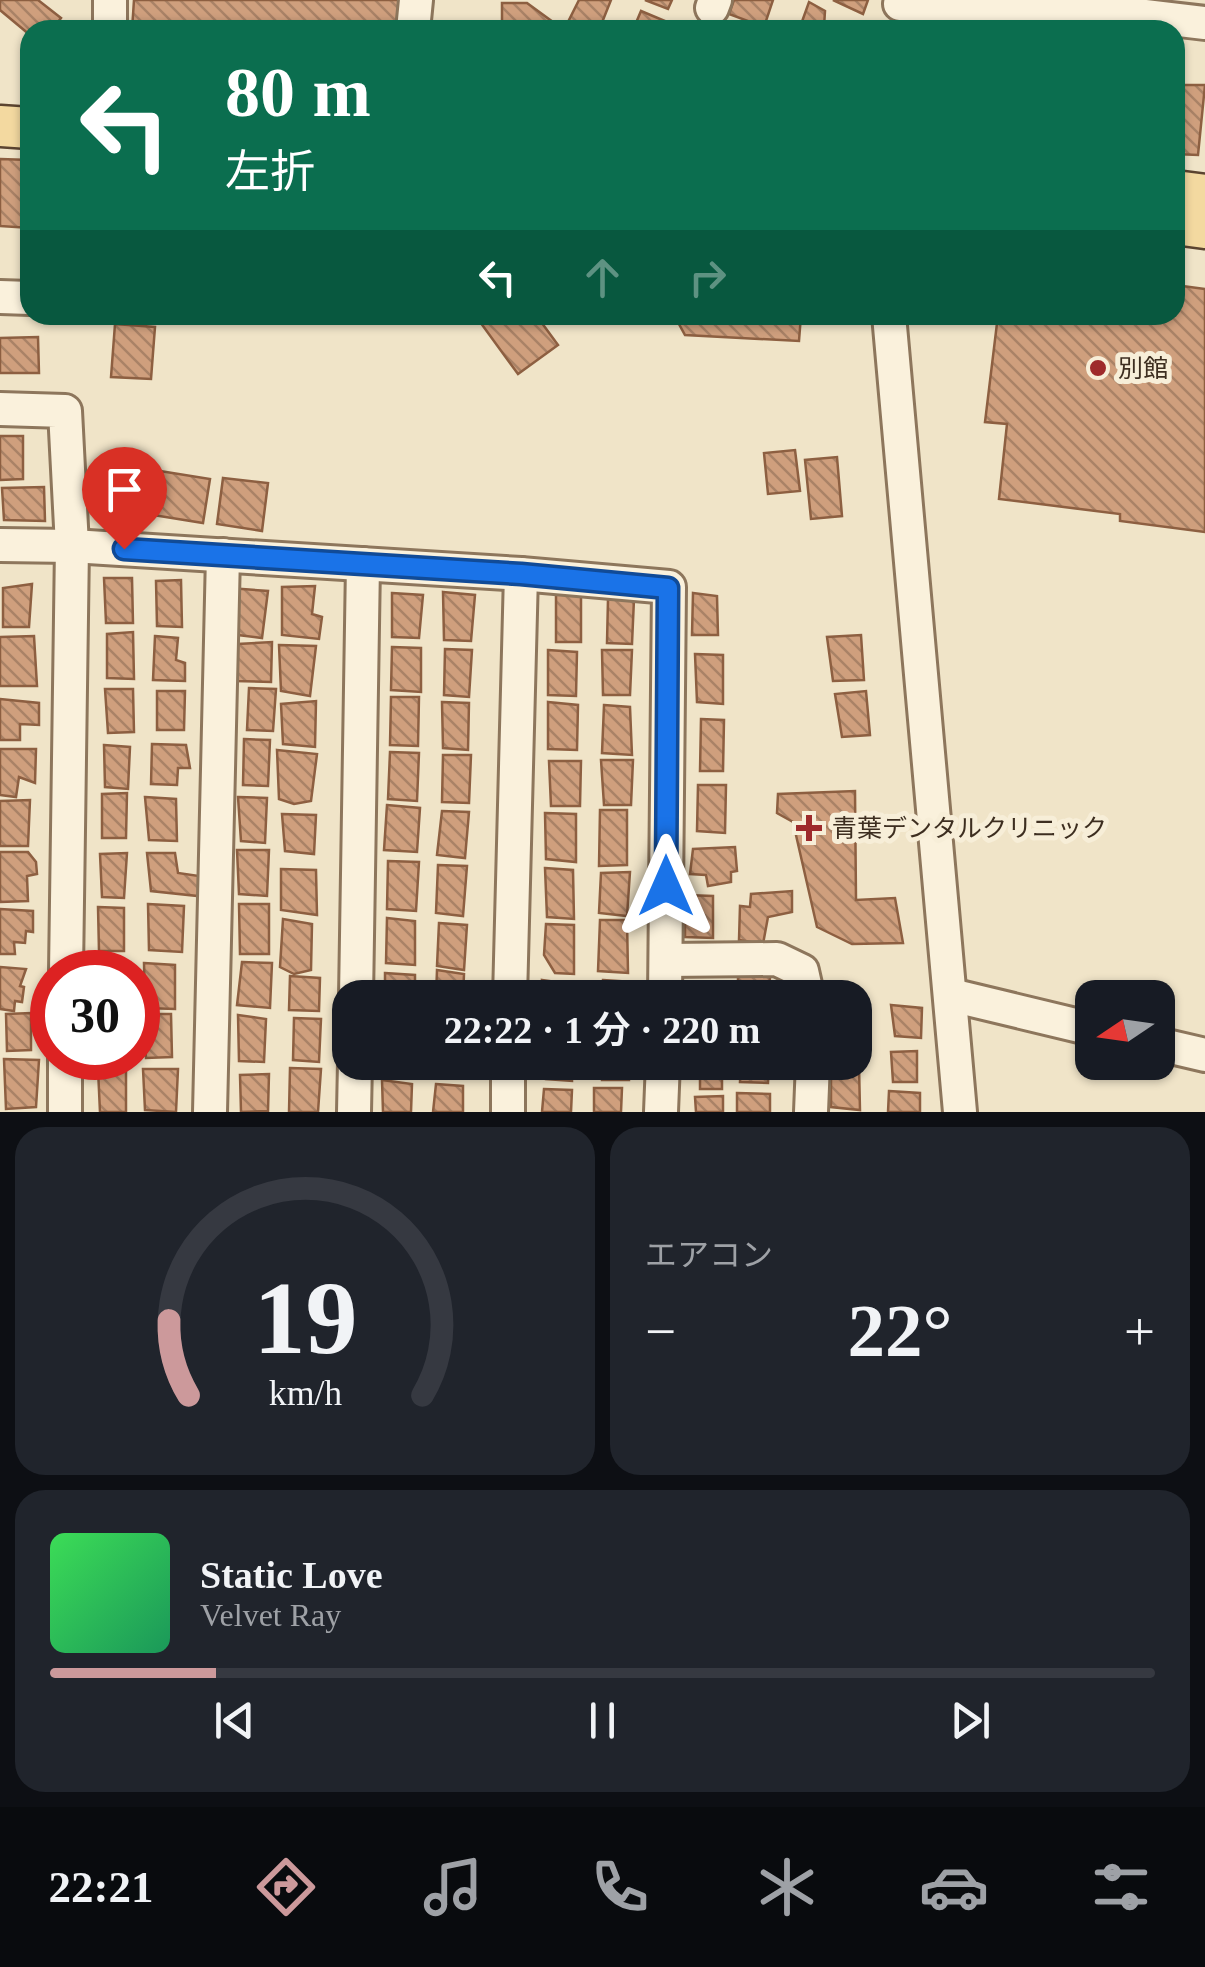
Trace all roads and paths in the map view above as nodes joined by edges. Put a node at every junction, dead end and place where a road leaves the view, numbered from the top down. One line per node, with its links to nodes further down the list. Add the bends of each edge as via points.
1 (899, 11): 2 (street)
2 (1175, 20)
3 (891, 325): 16 (street)
4 (0, 409): 6 (street, via 65,411)
5 (0, 545): 6 (street)
6 (72, 546): 7 (street); 10 (street)
7 (224, 555): 8 (street); 26 (street)
8 (363, 564): 9 (street); 12 (street)
9 (521, 574): 11 (street, via 668,588); 13 (street)
10 (66, 950)
11 (666, 960): 14 (street); 15 (street, via 777,960 802,970)
12 (356, 980)
13 (510, 980)
14 (665, 980)
15 (804, 980)
16 (951, 995): 17 (street); 31 (street)
17 (1075, 1025)
18 (1175, 1048): 19 (street)
19 (1205, 1056)
20 (65, 1080): 25 (street)
21 (355, 1080): 27 (street)
22 (508, 1080): 28 (street)
23 (662, 1080): 29 (street)
24 (812, 1080): 30 (street)
25 (65, 1112)
26 (210, 1112)
27 (354, 1112)
28 (508, 1112)
29 (661, 1112)
30 (811, 1112)
31 (960, 1112)

